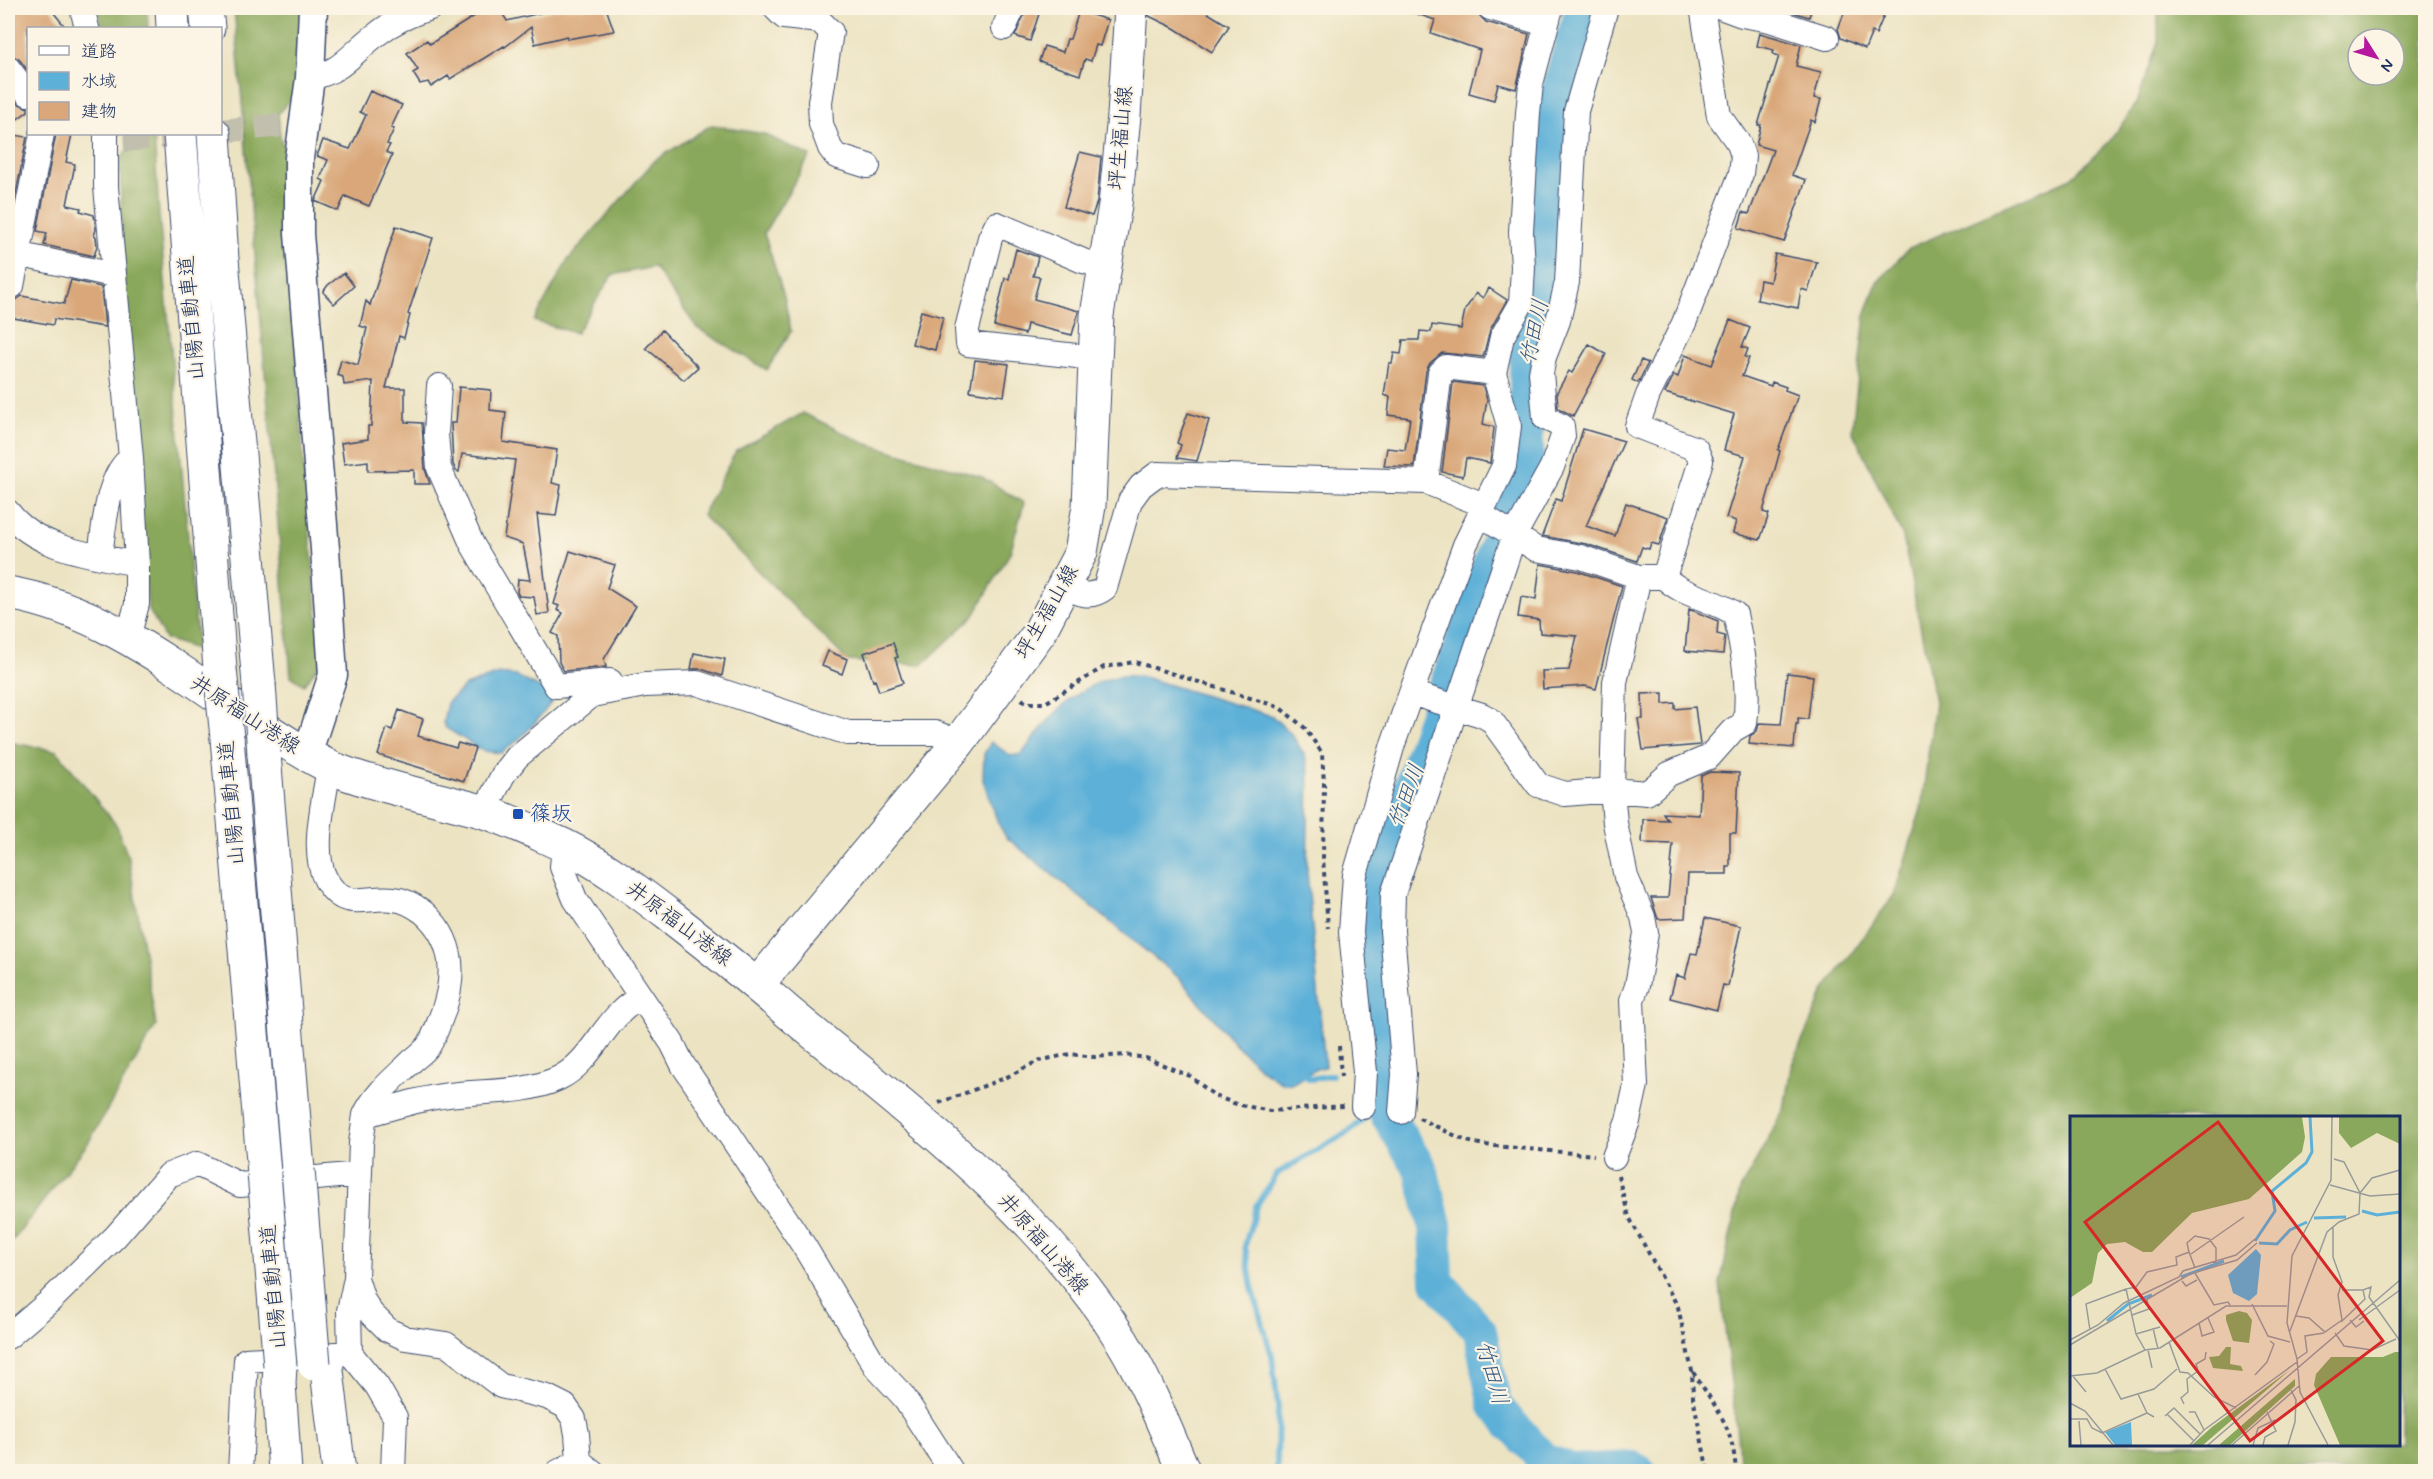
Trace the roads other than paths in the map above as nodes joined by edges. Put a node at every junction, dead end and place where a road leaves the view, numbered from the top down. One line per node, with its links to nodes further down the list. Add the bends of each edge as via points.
1 (82, 8): 13 (street)
2 (172, 8): 14 (main road)
3 (207, 8): 15 (main road)
4 (313, 8): 18 (street)
5 (430, 8): 18 (street, via 402,17 328,74)
6 (775, 8): 24 (street, via 784,16 820,21 831,32 820,102 821,124 836,156)
7 (1131, 8): 26 (main road, 坪生福山線, via 1124,116)
8 (1490, 8): 12 (street)
9 (1606, 8): 32 (street, via 1576,111 1567,282 1541,373)
10 (1705, 8): 42 (street, via 1719,116 1743,156 1741,174 1684,323 1637,426 1696,449 1701,461)
11 (1723, 8): 16 (street)
12 (1549, 16): 30 (street, via 1531,84 1528,113 1521,304 1502,337)
13 (87, 27)
14 (173, 27)
15 (208, 27)
16 (1827, 38)
17 (8, 68): 19 (street)
18 (310, 78): 50 (street, via 294,123 333,675)
19 (27, 93)
20 (42, 135): 25 (street)
21 (180, 135): 64 (main road, 山陽自動車道, bridge, via 220,669)
22 (214, 135): 63 (main road, 山陽自動車道, bridge, via 303,1228)
23 (113, 139): 27 (street, via 105,187)
24 (868, 166)
25 (13, 253): 27 (street); 28 (street)
26 (1105, 267): 29 (main road, 坪生福山線); 29 (street, via 997,224 967,329 968,344)
27 (113, 275): 34 (street)
28 (12, 286)
29 (1095, 358): 43 (main road, 坪生福山線, via 1089,506 1081,552)
30 (1494, 373): 33 (street); 35 (street, via 1446,367 1440,373)
31 (439, 386): 46 (street, via 435,434 439,468 472,544 556,686 643,678)
32 (1543, 419): 33 (street); 38 (street, via 1562,426 1563,436 1552,467)
33 (1511, 426): 37 (street, via 1504,466)
34 (131, 458): 39 (street, via 123,464 109,499); 40 (street)
35 (1426, 482): 37 (street); 43 (street, via 1157,474 1140,486 1130,501 1105,588 1083,596)
36 (8, 512): 39 (street, via 15,522 42,540)
37 (1484, 512): 38 (street); 47 (street, via 1465,545)
38 (1513, 533): 41 (street, via 1536,549 1581,557); 48 (street)
39 (100, 556): 40 (street)
40 (137, 564): 45 (street, via 137,604)
41 (1639, 577): 42 (street); 51 (street, via 1615,682)
42 (1664, 577): 51 (street, via 1671,585 1736,614 1748,705 1745,723 1709,757 1669,774 1647,793)
43 (1064, 587): 49 (main road, 坪生福山線, via 1039,633)
44 (8, 593): 45 (main road, 井原福山港線, via 78,612)
45 (128, 638): 50 (main road, 井原福山港線)
46 (645, 685): 49 (street, via 697,683 848,733 935,733); 52 (street, via 592,695 517,757)
47 (1416, 694): 48 (street); 56 (street, via 1393,744 1355,875 1351,932 1365,1072)
48 (1453, 707): 51 (street, via 1491,720 1538,785 1565,794); 57 (street, via 1393,894 1392,931 1404,1074)
49 (959, 742): 54 (main road, 坪生福山線)
50 (318, 761): 52 (main road, 井原福山港線, via 393,788); 58 (street, via 318,843 324,877 332,889 345,900 394,899 416,906 445,938 450,956 450,992 429,1046 372,1100)
51 (1612, 790): 59 (street, via 1626,877 1646,933 1632,1000 1636,1085 1628,1121)
52 (484, 812): 53 (main road, 井原福山港線)
53 (564, 846): 54 (main road, 井原福山港線, via 637,891); 55 (street, via 562,867 575,899)
54 (757, 985): 73 (main road, 井原福山港線, via 916,1118 1016,1208 1049,1244 1122,1342)
55 (640, 998): 58 (street, via 628,1004 579,1064 559,1078 513,1090 435,1097); 72 (street, via 804,1246 876,1367 903,1396)
56 (1350, 1102)
57 (1401, 1112)
58 (365, 1115): 60 (street)
59 (1614, 1156)
60 (360, 1174): 61 (street); 62 (street, via 240,1185 197,1164 170,1175 116,1236)
61 (356, 1278): 63 (street, via 349,1311); 65 (street, via 371,1313 388,1330 405,1338 446,1344 501,1386 547,1397 565,1406 578,1434)
62 (8, 1337)
63 (330, 1360): 66 (street, via 246,1360); 69 (main road, 山陽自動車道); 70 (main road); 71 (street, via 377,1386 395,1417)
64 (280, 1375): 67 (main road); 68 (main road, 山陽自動車道)
65 (577, 1468)
66 (240, 1472)
67 (270, 1472)
68 (285, 1472)
69 (321, 1472)
70 (339, 1472)
71 (393, 1472)
72 (952, 1472)
73 (1184, 1472)

